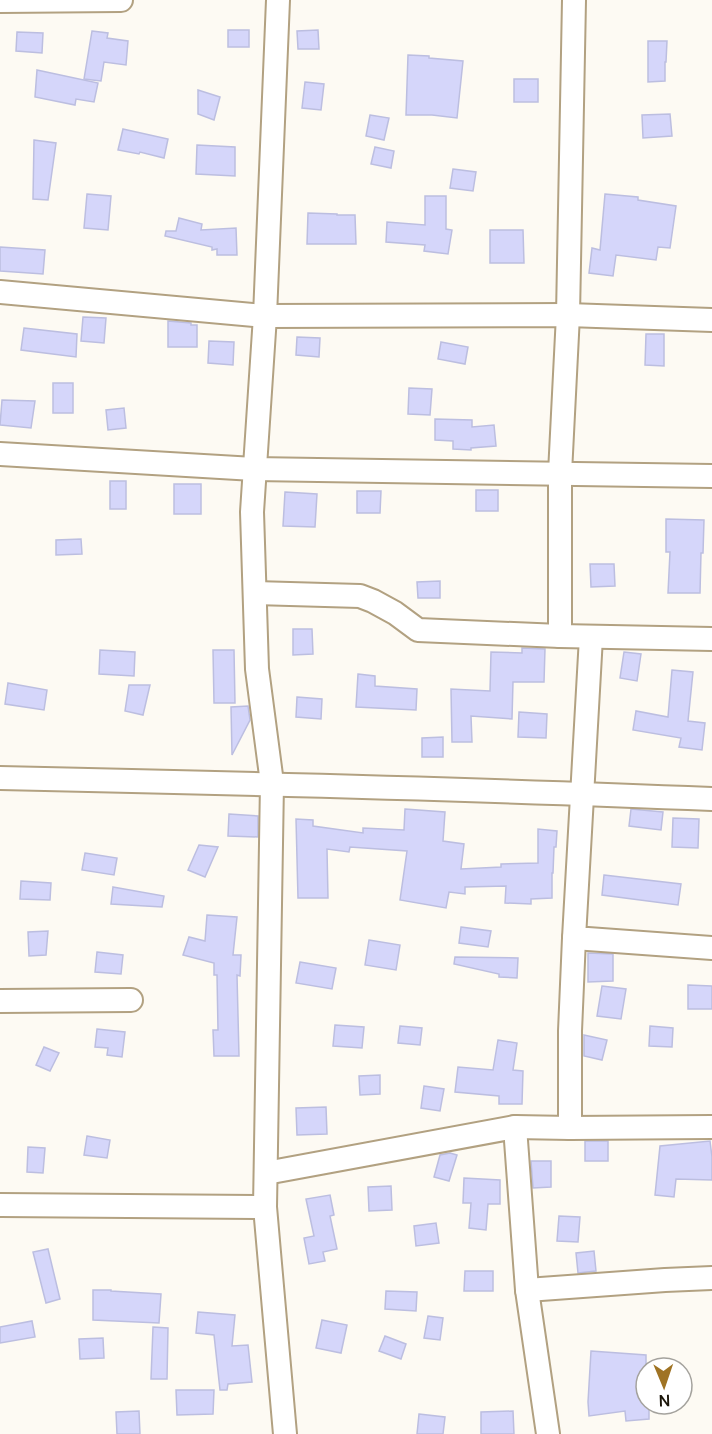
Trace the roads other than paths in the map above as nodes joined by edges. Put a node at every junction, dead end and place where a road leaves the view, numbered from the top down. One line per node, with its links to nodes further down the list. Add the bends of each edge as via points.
1 (62, 0): 2 (street); 5 (street)
2 (121, 0)
3 (278, 0): 8 (street)
4 (574, 0): 7 (street)
5 (0, 1)
6 (0, 292): 8 (street)
7 (568, 315): 8 (street); 9 (street); 12 (street)
8 (265, 316): 11 (street)
9 (712, 320)
10 (0, 454): 11 (street)
11 (254, 469): 12 (street); 14 (street)
12 (560, 473): 13 (street); 15 (street)
13 (712, 476)
14 (255, 593): 15 (street, via 360,596 395,613 418,630); 19 (street, via 257,669)
15 (560, 636): 16 (street)
16 (591, 637): 17 (street); 20 (street)
17 (712, 639)
18 (0, 778): 19 (street)
19 (272, 783): 20 (street); 29 (street)
20 (581, 794): 21 (street); 22 (street)
21 (712, 800)
22 (574, 938): 23 (street); 28 (street)
23 (712, 948)
24 (131, 1000): 25 (street)
25 (0, 1001)
26 (515, 1127): 28 (street); 29 (street); 33 (street)
27 (712, 1127): 28 (street)
28 (570, 1128)
29 (266, 1173): 31 (street)
30 (0, 1205): 31 (street)
31 (265, 1207): 34 (street)
32 (712, 1278): 33 (street)
33 (527, 1290): 35 (street)
34 (285, 1434)
35 (548, 1434)

